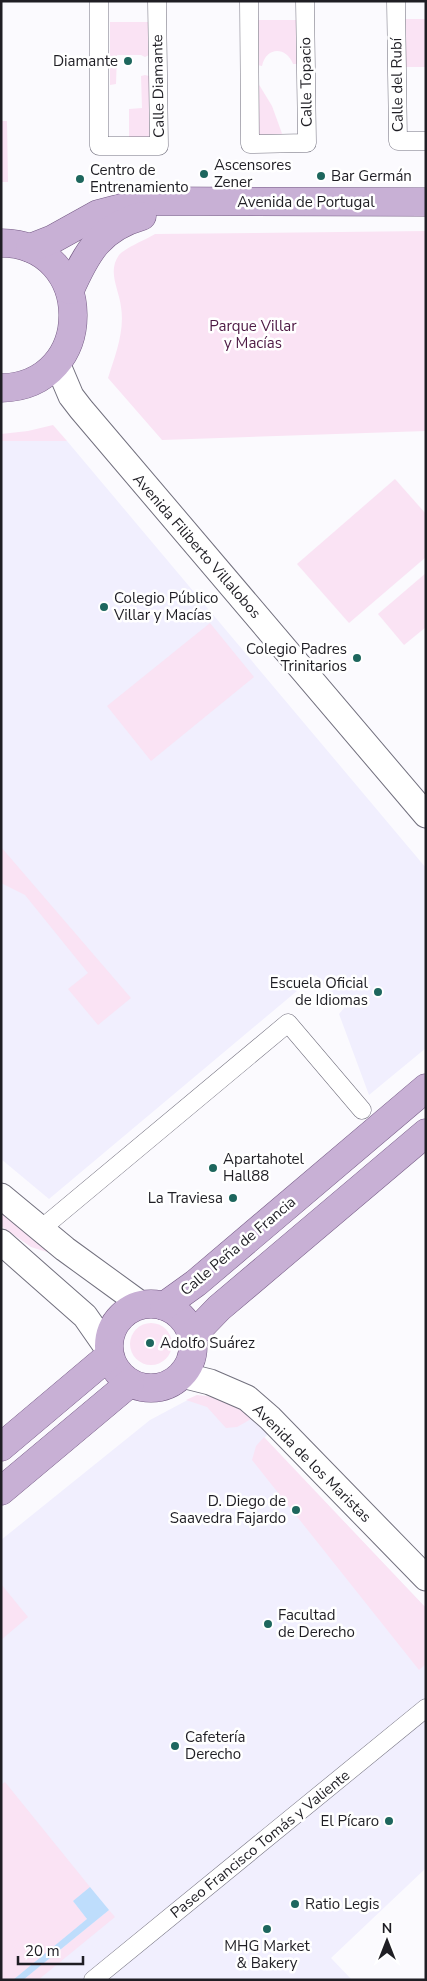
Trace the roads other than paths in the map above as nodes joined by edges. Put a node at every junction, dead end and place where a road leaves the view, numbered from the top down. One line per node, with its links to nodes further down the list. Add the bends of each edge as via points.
1 (99, 1): 2 (street, Calle Diamante, via 100,146 159,146)
2 (157, 1)
3 (249, 1): 4 (street, Calle Topacio, via 250,144 307,143)
4 (305, 1)
5 (396, 1): 6 (street, Calle del Rubí, via 398,141)
6 (426, 141)
7 (187, 202): 8 (main road, Avenida de Portugal); 9 (main road, Avenida de Portugal, via 148,201 98,214 53,239); 10 (main road, Avenida de Portugal, via 122,222 105,233 93,245)
8 (426, 202)
9 (11, 242): 10 (main road, via 47,258 61,273)
10 (70, 290): 11 (main road, via 74,305 72,336)
11 (57, 363): 12 (main road, via 29,383); 13 (main road, Avenida Filiberto Villalobos, via 71,396 81,409)
12 (1, 388)
13 (426, 815)
14 (426, 1088): 20 (main road, Calle Peña de Francia, via 196,1283)
15 (362, 1110): 18 (street, via 288,1023)
16 (426, 1133): 21 (main road, via 219,1308)
17 (1, 1196): 18 (main road)
18 (42, 1230): 20 (main road, via 105,1279)
19 (1, 1242): 22 (main road, via 85,1316)
20 (153, 1305): 21 (main road, via 179,1314); 22 (main road, via 129,1310 114,1324 108,1340)
21 (192, 1336): 23 (main road, via 190,1362)
22 (109, 1352): 24 (main road, via 115,1370); 25 (main road)
23 (182, 1375): 24 (main road, via 161,1387 143,1388); 27 (main road, Avenida de los Maristas, via 210,1382 247,1398)
24 (130, 1383): 26 (main road)
25 (1, 1447)
26 (1, 1491)
27 (426, 1578)
28 (426, 1708): 29 (street, Paseo Francisco Tomás y Valiente)
29 (94, 1980)

